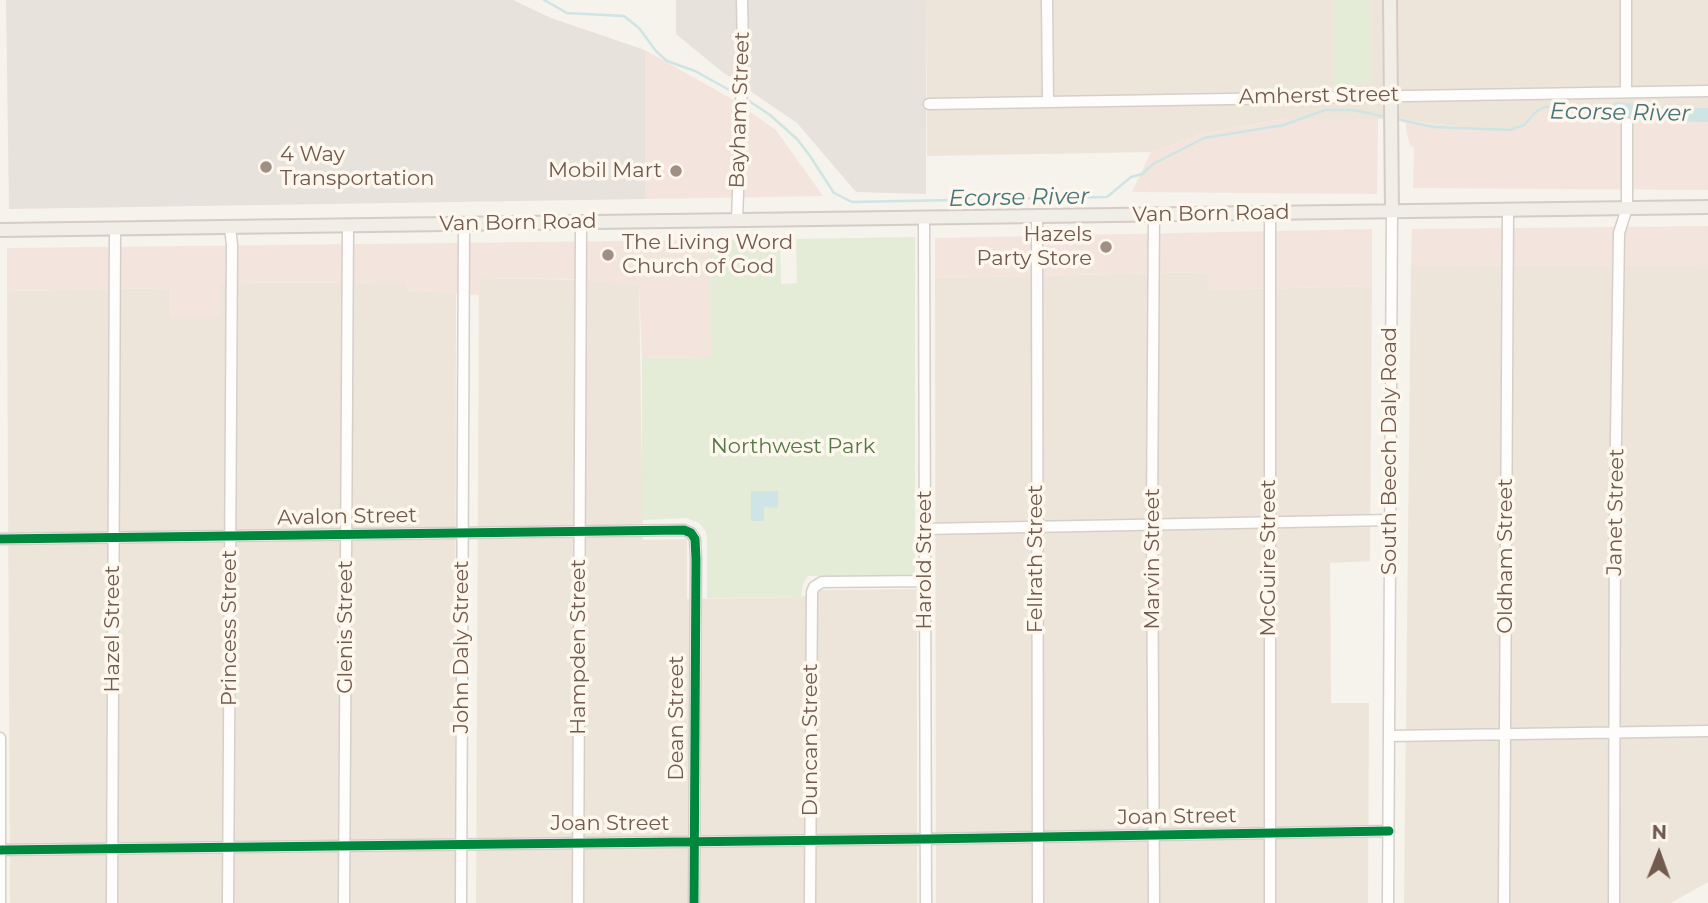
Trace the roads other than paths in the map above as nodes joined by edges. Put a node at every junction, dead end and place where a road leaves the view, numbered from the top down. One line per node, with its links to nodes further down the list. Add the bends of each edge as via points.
1 (742, 0): 19 (street, Bayham Street)
2 (1047, 0): 8 (street)
3 (1390, 0): 7 (main road, South Beech Daly Road)
4 (1626, 0): 5 (street)
5 (1626, 92): 6 (street, Amherst Street); 7 (street, Amherst Street)
6 (1708, 92)
7 (1391, 95): 8 (street, Amherst Street); 14 (main road, South Beech Daly Road)
8 (1048, 101): 9 (street, Amherst Street)
9 (929, 104)
10 (1627, 123): 12 (street, Janet Street)
11 (1708, 207): 12 (main road, Van Born Road)
12 (1627, 208): 13 (main road, Van Born Road); 40 (street, Janet Street, via 1619,233)
13 (1508, 209): 14 (main road, Van Born Road); 41 (street, Oldham Street)
14 (1392, 211): 15 (main road, Van Born Road); 26 (street, South Beech Daly Road)
15 (1270, 213): 16 (main road, Van Born Road); 27 (street, McGuire Street)
16 (1154, 214): 17 (main road, Van Born Road); 28 (street, Marvin Street)
17 (1037, 216): 18 (main road, Van Born Road); 29 (street, Fellrath Street)
18 (924, 218): 19 (main road, Van Born Road); 30 (street, Harold Street)
19 (737, 220): 20 (main road, Van Born Road)
20 (581, 222): 21 (main road, Van Born Road); 31 (street, Hampden Street)
21 (464, 224): 22 (main road, Van Born Road); 32 (street, John Daly Street)
22 (348, 226): 23 (main road, Van Born Road); 34 (street, Glenis Street)
23 (230, 227): 24 (main road, Van Born Road); 35 (street, Princess Street)
24 (116, 229): 25 (main road, Van Born Road); 36 (street, Hazel Street)
25 (0, 230)
26 (1390, 520): 27 (street); 42 (street, South Beech Daly Road)
27 (1269, 523): 28 (street); 45 (street, McGuire Street)
28 (1152, 525): 29 (street); 46 (street, Marvin Street)
29 (1036, 527): 30 (street); 47 (street, Fellrath Street)
30 (925, 529): 38 (street, Harold Street)
31 (579, 532): 32 (street, Avalon Street); 33 (street, Avalon Street, via 684,530); 51 (street, Hampden Street)
32 (463, 533): 34 (street, Avalon Street); 52 (street, John Daly Street)
33 (692, 534): 50 (street, Dean Street, via 696,559)
34 (347, 535): 35 (street, Avalon Street); 53 (street, Glenis Street)
35 (230, 536): 36 (street, Avalon Street); 54 (street, Princess Street)
36 (114, 537): 37 (street, Avalon Street); 55 (street, Hazel Street)
37 (0, 539)
38 (925, 580): 48 (street, Harold Street); 49 (street, Duncan Street, via 822,582 814,587)
39 (1708, 731): 40 (street)
40 (1614, 732): 41 (street); 71 (street, Janet Street)
41 (1505, 734): 42 (street); 70 (street, Oldham Street)
42 (1389, 736): 44 (street, South Beech Daly Road)
43 (0, 738): 56 (street)
44 (1389, 831): 45 (street, Joan Street); 69 (street, South Beech Daly Road)
45 (1270, 833): 46 (street, Joan Street); 68 (street, McGuire Street)
46 (1154, 835): 47 (street, Joan Street); 67 (street, Marvin Street)
47 (1038, 837): 48 (street, Joan Street); 66 (street, Fellrath Street)
48 (926, 839): 49 (street, Joan Street); 65 (street, Harold Street)
49 (811, 840): 50 (street, Joan Street); 64 (street, Duncan Street)
50 (694, 841): 51 (street, Joan Street); 63 (street, Dean Street)
51 (578, 842): 52 (street, Joan Street); 62 (street, Hampden Street)
52 (461, 843): 53 (street, Joan Street); 61 (street, John Daly Street)
53 (344, 845): 54 (street, Joan Street); 60 (street, Glenis Street)
54 (229, 846): 55 (street, Joan Street); 59 (street, Princess Street)
55 (112, 848): 56 (street, Joan Street); 58 (street, Hazel Street)
56 (0, 850): 57 (street)
57 (0, 903)
58 (112, 903)
59 (228, 903)
60 (344, 903)
61 (461, 903)
62 (578, 903)
63 (694, 903)
64 (810, 903)
65 (926, 903)
66 (1038, 903)
67 (1154, 903)
68 (1270, 903)
69 (1388, 903)
70 (1504, 903)
71 (1614, 903)

